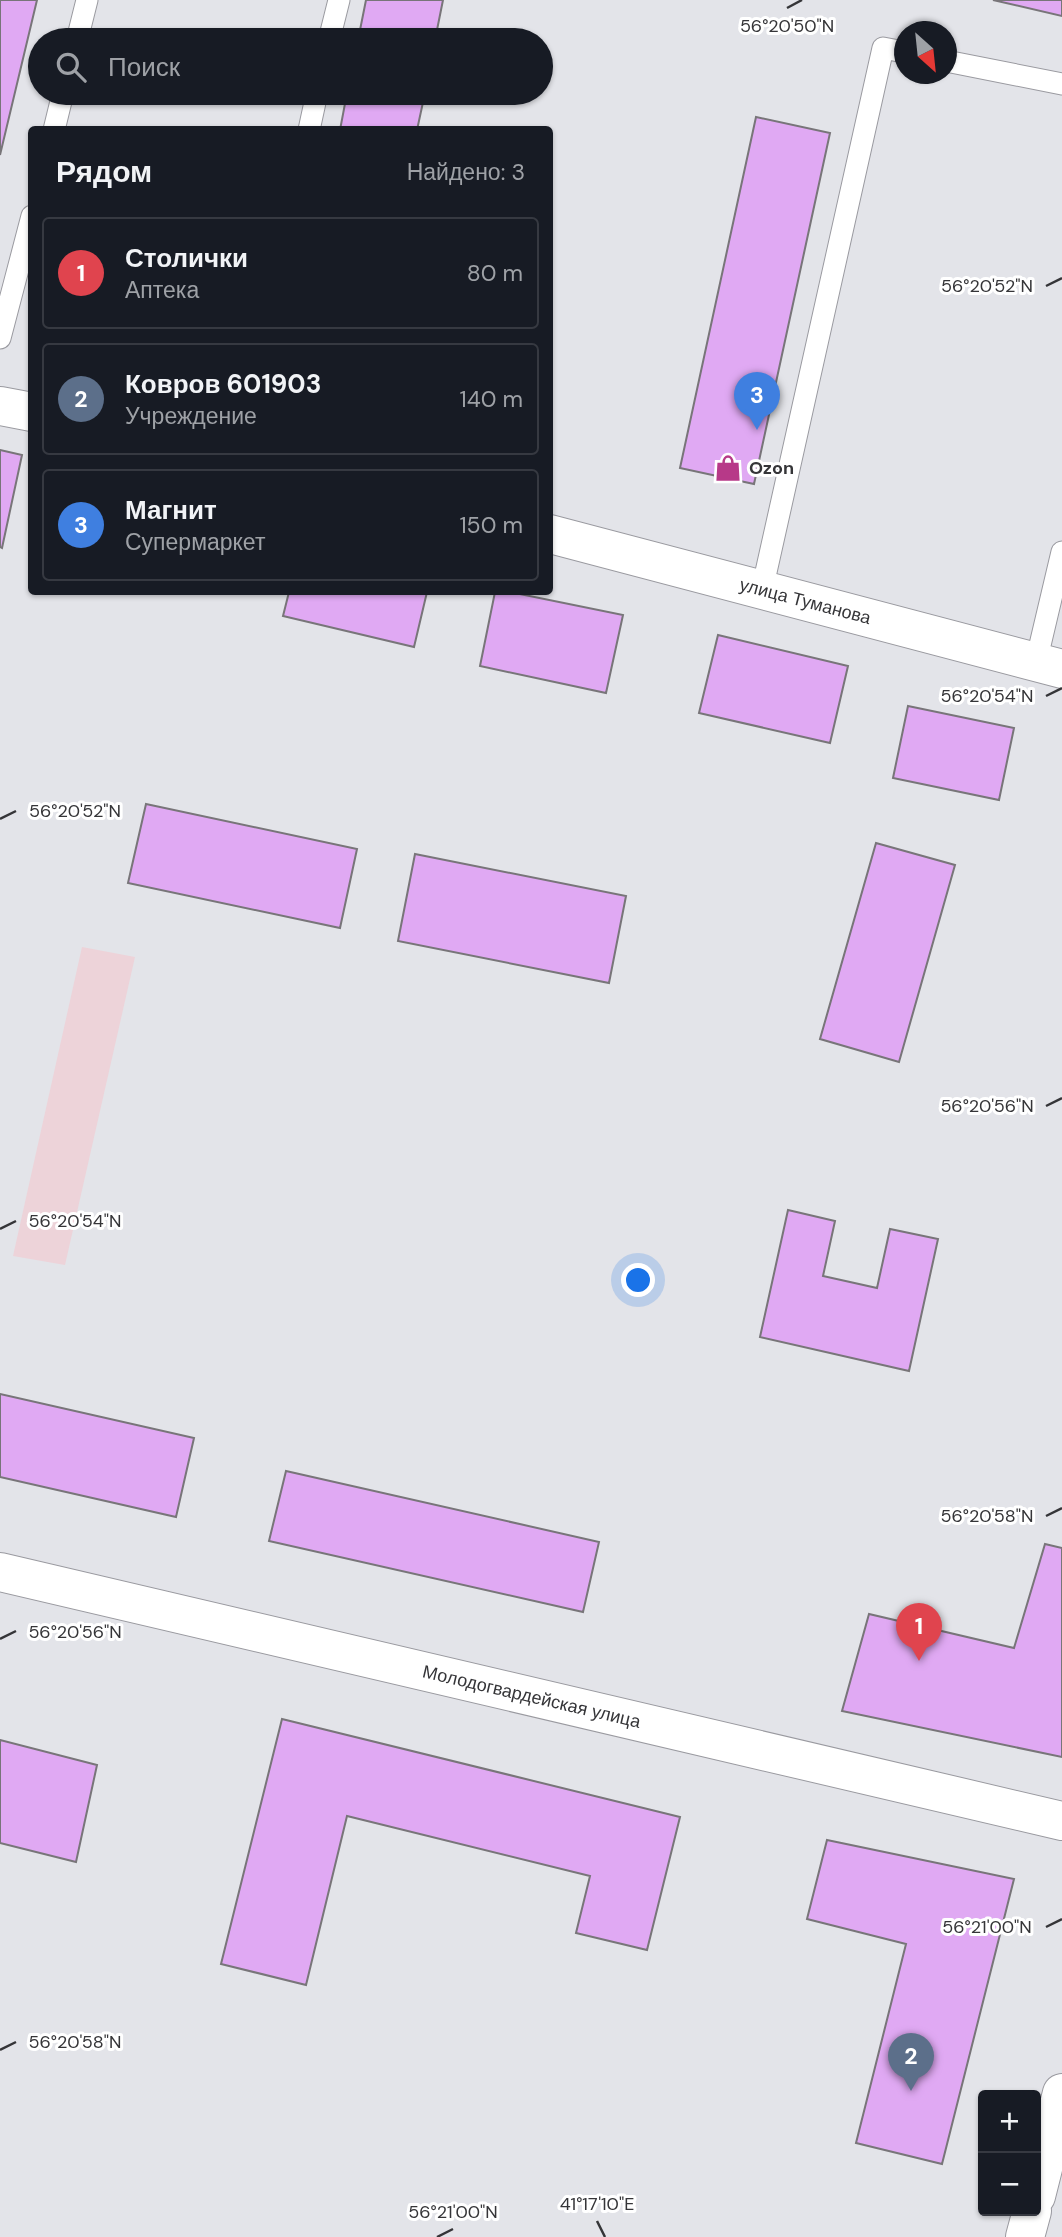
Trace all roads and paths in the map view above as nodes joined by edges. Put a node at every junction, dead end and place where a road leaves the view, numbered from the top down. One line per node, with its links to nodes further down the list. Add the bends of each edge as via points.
1 (87, 0): 3 (lane)
2 (339, 0): 4 (lane)
3 (80, 28)
4 (333, 28)
5 (894, 50): 18 (lane, via 883,48)
6 (957, 63): 7 (lane)
7 (1062, 84)
8 (60, 105): 10 (lane)
9 (314, 105): 11 (lane)
10 (55, 126)
11 (310, 126)
12 (28, 231): 13 (lane)
13 (0, 338)
14 (0, 406): 15 (street)
15 (28, 411)
16 (553, 535): 18 (street, улица Туманова)
17 (1062, 552): 19 (lane)
18 (762, 590): 19 (street, улица Туманова)
19 (1049, 666)
20 (0, 1572): 21 (street, Молодогвардейская улица)
21 (1062, 1821)
22 (1062, 2093): 23 (street)
23 (1041, 2176)
24 (1031, 2216): 25 (street)
25 (1025, 2237)

